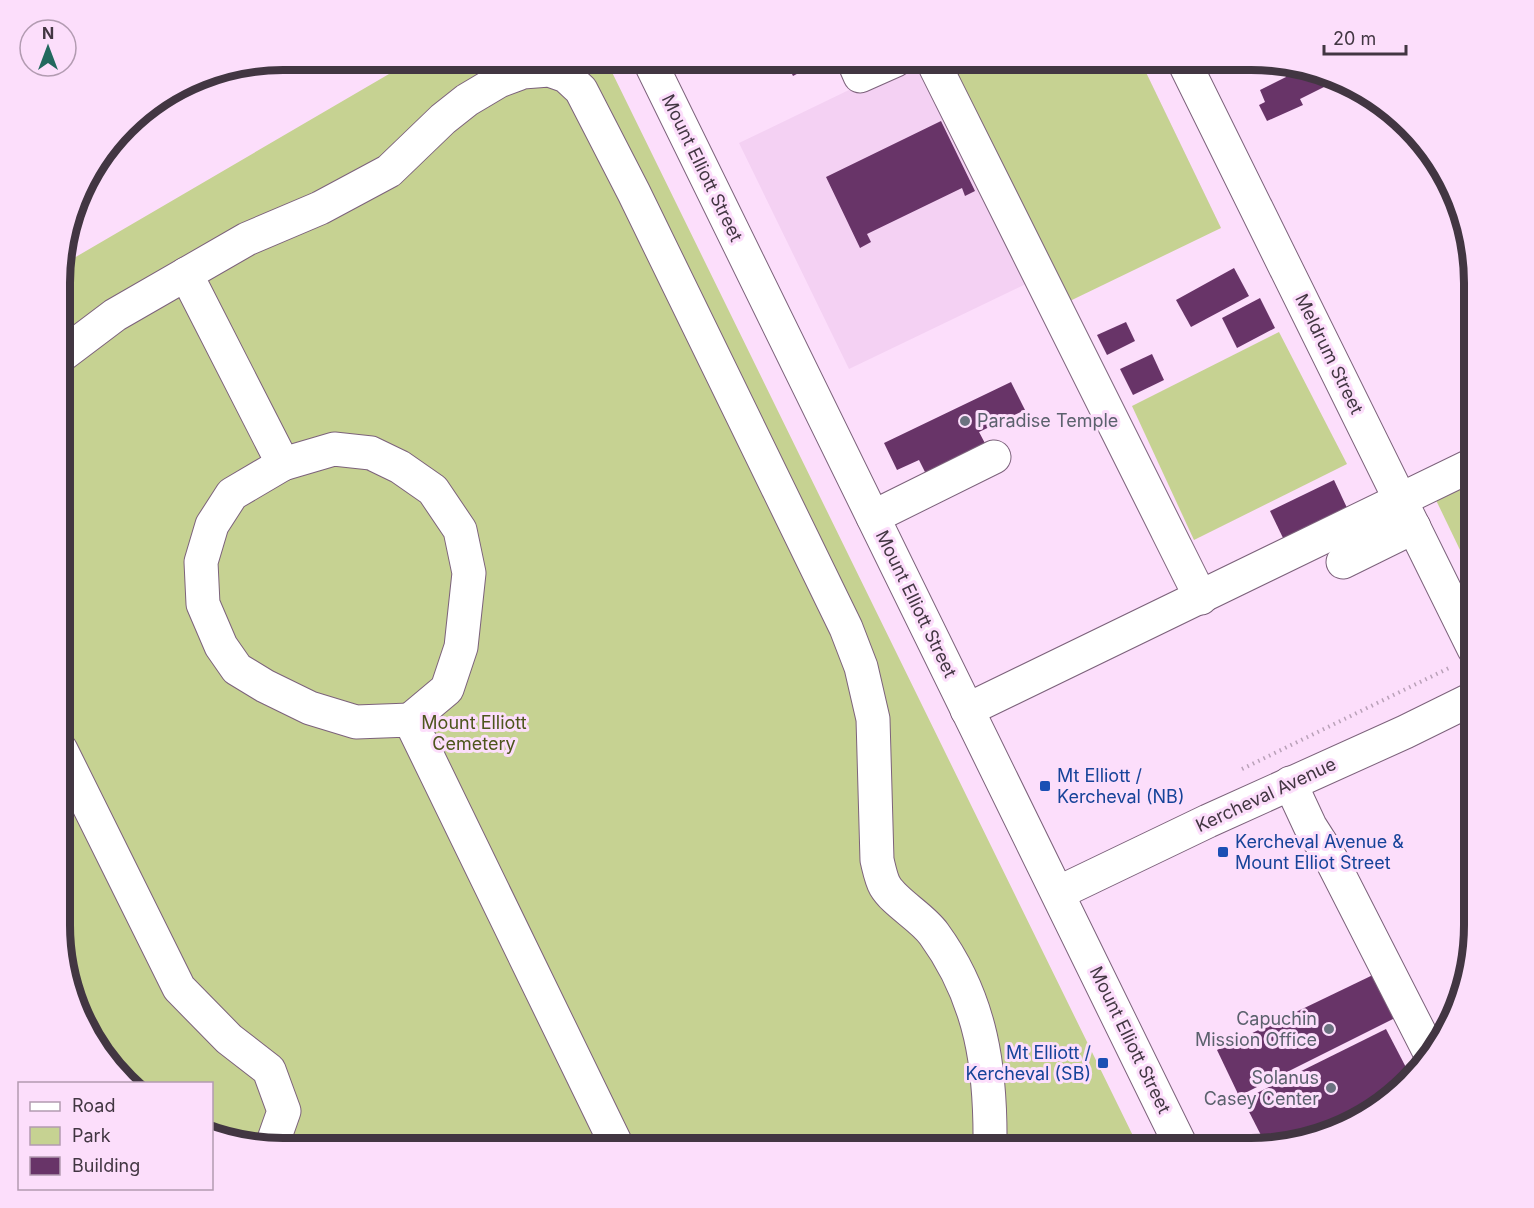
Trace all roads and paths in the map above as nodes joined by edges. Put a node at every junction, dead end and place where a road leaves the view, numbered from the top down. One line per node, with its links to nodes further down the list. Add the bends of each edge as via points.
1 (549, 70): 8 (main road, via 523,72 499,81 451,113 389,171 320,208 247,239)
2 (549, 70): 29 (main road, via 566,76 580,90 846,628 861,667 873,719 877,860 881,875 885,886 933,932 966,992 980,1027 988,1067)
3 (654, 70): 14 (main road, Mount Elliott Street)
4 (857, 70): 5 (main road, via 860,76)
5 (874, 70)
6 (937, 70): 16 (main road)
7 (1189, 70): 13 (main road, Meldrum Street)
8 (186, 274): 9 (main road, via 115,315); 11 (main road)
9 (70, 350)
10 (994, 457): 14 (main road)
11 (283, 464): 21 (main road, via 334,449 371,453 433,490 460,530 469,573 460,647 447,689); 21 (main road, via 232,494 212,525 201,562 203,604 221,646 237,669 310,708 356,722)
12 (1464, 472): 13 (main road)
13 (1407, 513): 15 (main road); 16 (main road); 17 (main road, Meldrum Street)
14 (873, 517): 20 (main road, Mount Elliott Street)
15 (1343, 562)
16 (1201, 598): 20 (main road)
17 (1463, 653)
18 (1463, 658): 23 (path)
19 (1463, 703): 24 (main road, Kercheval Avenue)
20 (968, 710): 25 (main road, Mount Elliott Street)
21 (410, 720): 28 (main road)
22 (71, 770): 27 (main road, via 179,988 229,1039 269,1070 284,1111)
23 (1235, 773)
24 (1290, 783): 25 (main road, Kercheval Avenue); 26 (main road)
25 (1058, 893): 30 (main road, Mount Elliott Street)
26 (1426, 1045)
27 (275, 1137)
28 (613, 1138)
29 (990, 1138)
30 (1177, 1138)

